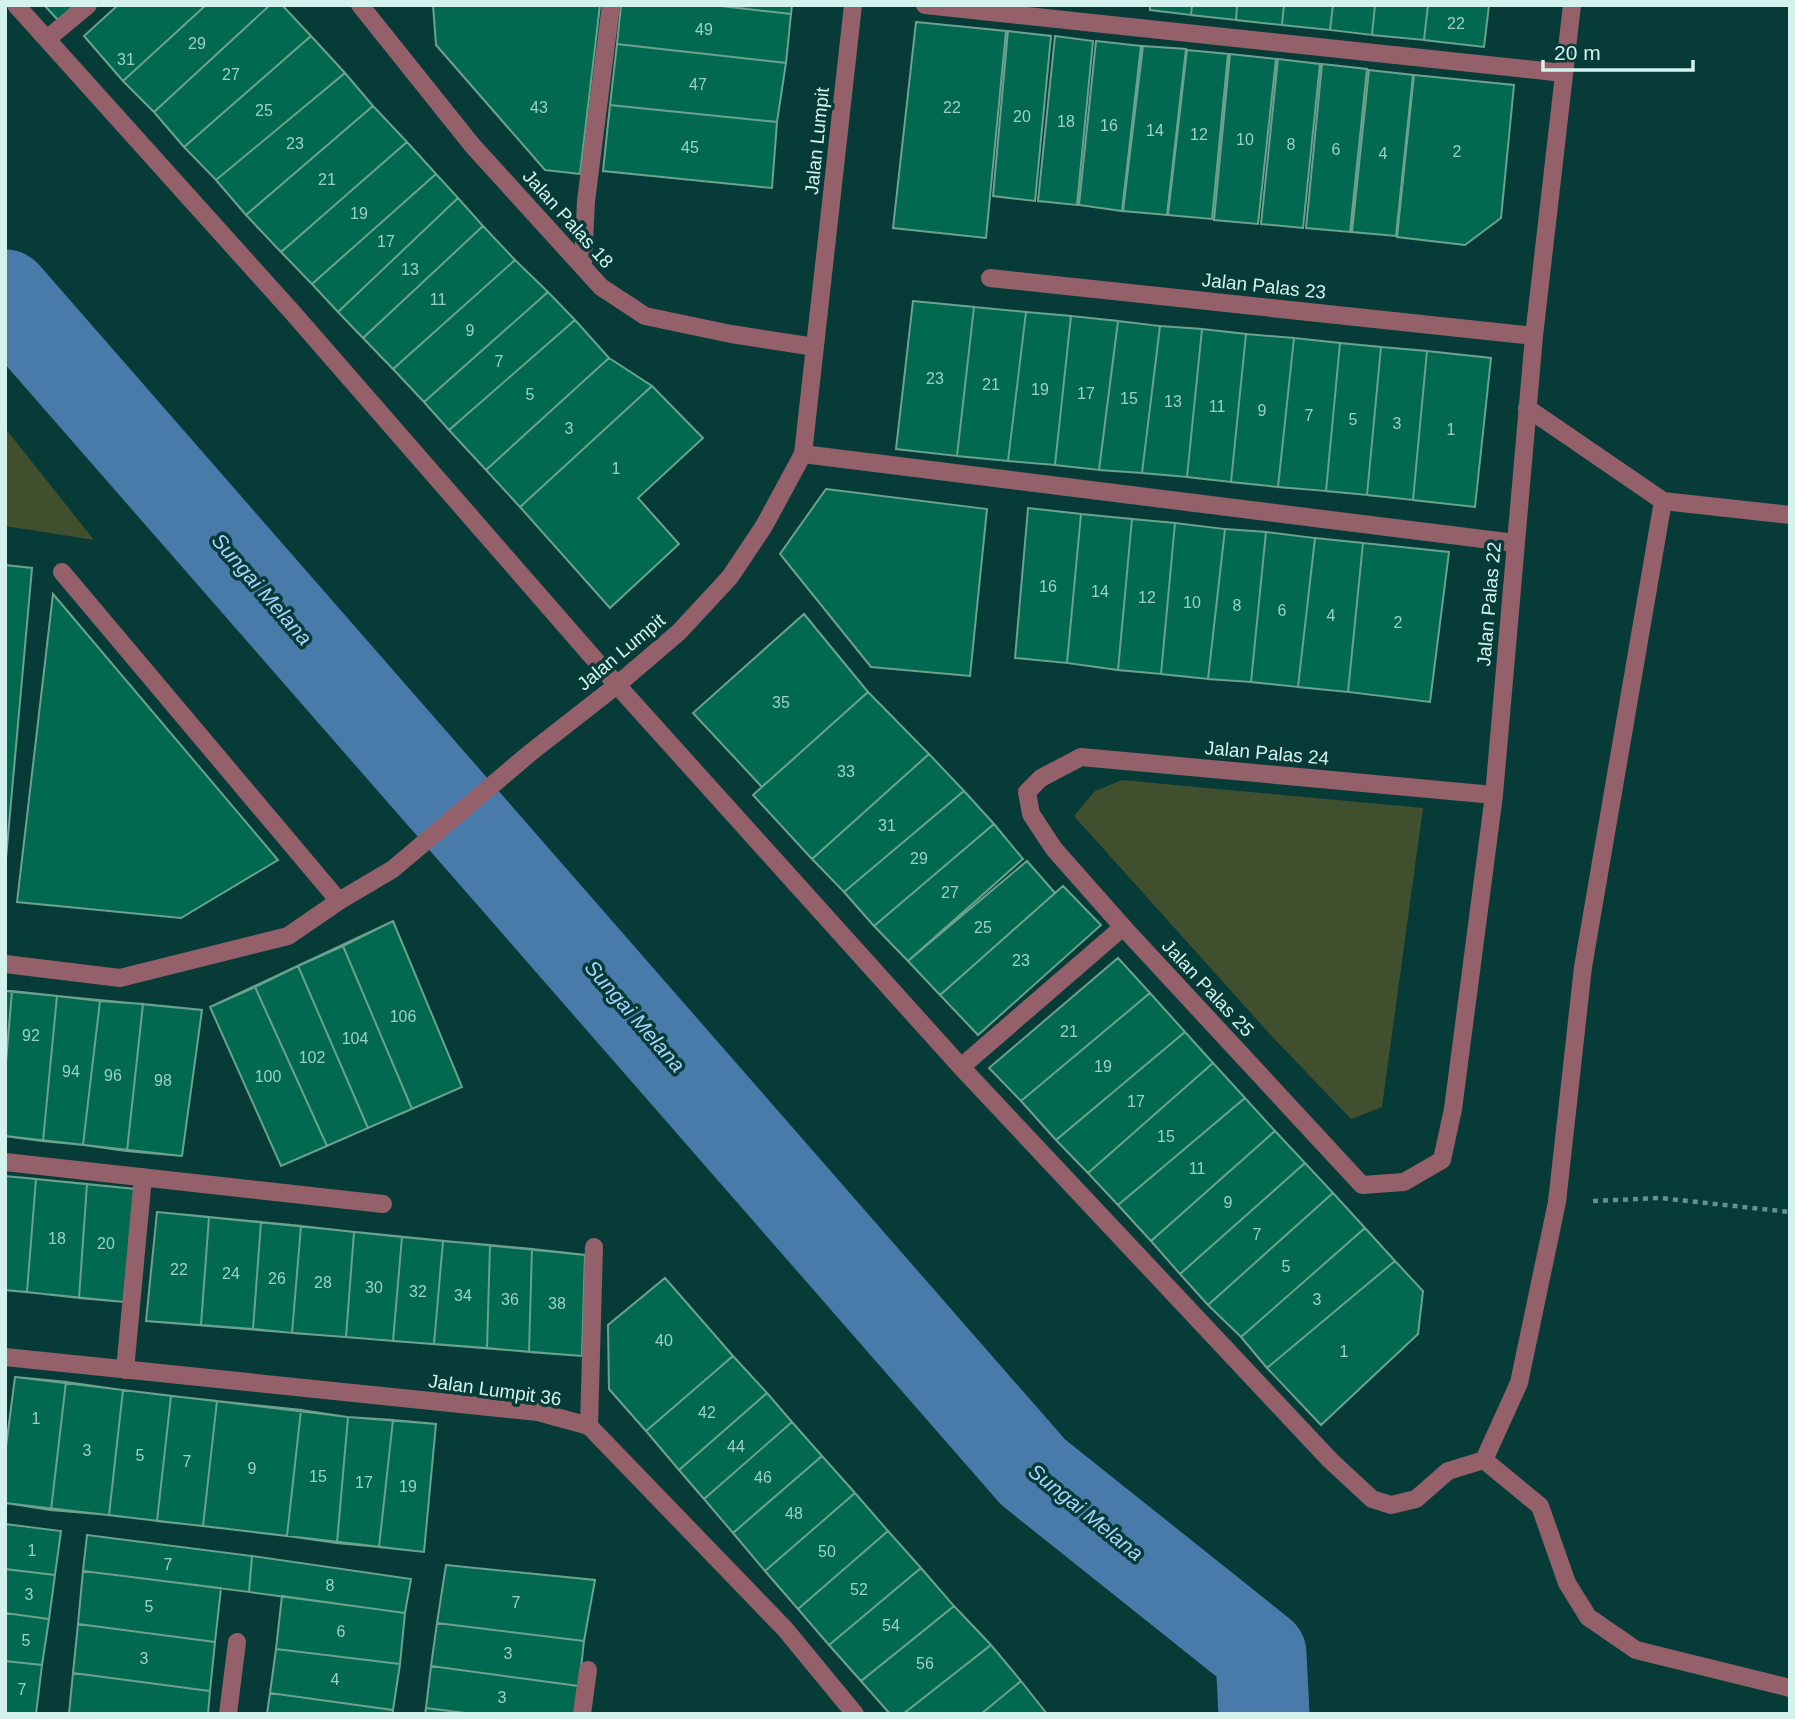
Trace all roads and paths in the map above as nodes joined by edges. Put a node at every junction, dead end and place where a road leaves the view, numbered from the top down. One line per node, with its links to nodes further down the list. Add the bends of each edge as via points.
1 (16, 5): 8 (street)
2 (88, 5): 8 (street)
3 (611, 5): 10 (street, via 586,201)
4 (853, 5): 13 (street, Jalan Lumpit)
5 (925, 5): 9 (street)
6 (1572, 5): 9 (street, Jalan Palas 22)
7 (368, 9): 10 (street, Jalan Palas 18, via 472,145)
8 (47, 39): 20 (street)
9 (1564, 73): 12 (street, Jalan Palas 22)
10 (583, 265): 13 (street, Jalan Palas 18, via 600,287 645,316)
11 (990, 278): 12 (street, Jalan Palas 23)
12 (1534, 336): 14 (street, Jalan Palas 22)
13 (815, 346): 15 (street, Jalan Lumpit)
14 (1527, 408): 16 (street); 18 (street, Jalan Palas 22)
15 (803, 454): 18 (street); 20 (street, Jalan Lumpit, via 730,577 679,632)
16 (1663, 501): 17 (street); 30 (street, via 1583,967)
17 (1790, 515)
18 (1515, 543): 22 (street, Jalan Palas 22)
19 (62, 572): 23 (street)
20 (617, 685): 23 (street, Jalan Lumpit, via 393,869); 26 (street)
21 (1041, 778): 22 (street, Jalan Palas 24, via 1081,757); 24 (street, Jalan Palas 25, via 1027,792 1031,814 1054,849)
22 (1494, 795): 29 (street, Jalan Palas 22, via 1453,1109 1442,1160)
23 (339, 901): 25 (street, Jalan Lumpit, via 288,936 120,978)
24 (1123, 927): 26 (street); 29 (street, Jalan Palas 25, via 1362,1185)
25 (5, 964)
26 (961, 1067): 37 (street, via 1330,1460 1372,1499 1391,1505 1416,1499 1448,1471)
27 (5, 1161): 28 (street)
28 (144, 1177): 31 (street); 35 (street)
29 (1404, 1182)
30 (1557, 1202): 32 (path, via 1660,1198); 37 (street, via 1520,1383)
31 (383, 1204)
32 (1790, 1212)
33 (593, 1247): 36 (street)
34 (5, 1357): 35 (street, Jalan Lumpit 36)
35 (125, 1370): 36 (street, Jalan Lumpit 36, via 538,1412)
36 (589, 1426): 43 (street, via 785,1629)
37 (1484, 1460): 40 (street, via 1540,1506 1567,1583 1588,1617 1636,1650)
38 (237, 1642): 41 (street)
39 (588, 1670): 42 (street)
40 (1790, 1688)
41 (228, 1714)
42 (582, 1714)
43 (855, 1714)

